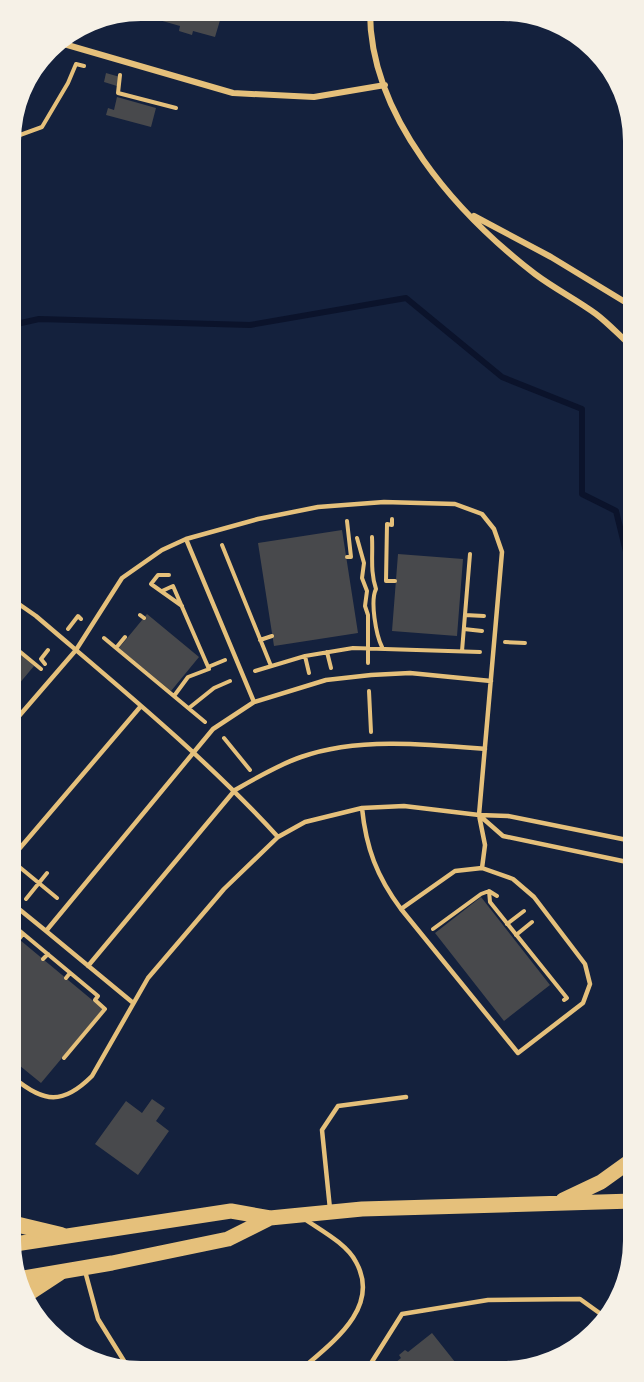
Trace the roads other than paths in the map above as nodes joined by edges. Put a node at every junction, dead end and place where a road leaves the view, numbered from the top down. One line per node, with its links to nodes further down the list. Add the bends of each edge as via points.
1 (371, 21): 3 (street, via 375,54)
2 (69, 45): 3 (street, via 233,93 314,96)
3 (385, 85): 4 (street, via 418,153 443,189)
4 (465, 211): 5 (street); 6 (street, via 535,274 598,316)
5 (623, 301)
6 (623, 339)
7 (186, 539): 9 (lane, via 162,550 122,578); 10 (lane, via 318,507 384,502 455,504 482,514 494,528 502,552); 11 (lane)
8 (21, 606): 9 (lane)
9 (76, 650): 12 (lane); 13 (lane)
10 (491, 681): 11 (lane, via 410,673 371,675 326,680); 14 (lane)
11 (254, 702): 15 (lane, via 213,729)
12 (141, 706): 15 (lane); 21 (lane)
13 (21, 714)
14 (485, 748): 16 (lane, via 423,743 302,756); 18 (lane)
15 (193, 752): 16 (lane); 26 (lane)
16 (235, 790): 19 (lane); 27 (lane)
17 (362, 808): 18 (lane, via 404,806); 19 (lane, via 305,822); 24 (lane, via 364,834 382,883)
18 (479, 815): 20 (lane, via 508,816); 22 (lane, via 502,836); 23 (lane, via 485,845)
19 (278, 837): 28 (lane, via 224,889)
20 (623, 839)
21 (21, 847)
22 (623, 861)
23 (482, 868): 24 (lane, via 455,871); 24 (lane, via 513,879 534,897 585,964 590,984 583,1004 518,1053)
24 (401, 909)
25 (21, 911): 26 (lane)
26 (46, 931): 27 (lane)
27 (88, 966): 28 (lane)
28 (132, 1002): 29 (lane, via 92,1076 80,1089 56,1098 35,1095)
29 (21, 1084)
30 (406, 1097): 34 (lane, via 338,1106 322,1130)
31 (623, 1166): 33 (main road)
32 (623, 1200): 33 (main road)
33 (559, 1203): 34 (main road)
34 (331, 1211): 35 (main road)
35 (298, 1215): 36 (main road); 46 (lane, via 338,1243 356,1262 363,1284 360,1309 339,1337)
36 (270, 1218): 38 (main road, via 231,1211); 40 (main road, via 228,1239)
37 (21, 1225): 38 (highway)
38 (61, 1235): 39 (main road)
39 (21, 1243)
40 (84, 1269): 41 (main road); 45 (lane, via 98,1319)
41 (59, 1273): 42 (main road); 43 (highway)
42 (27, 1278)
43 (32, 1291)
44 (599, 1313): 47 (lane, via 580,1299 488,1300 402,1314)
45 (123, 1360)
46 (311, 1361)
47 (372, 1361)

